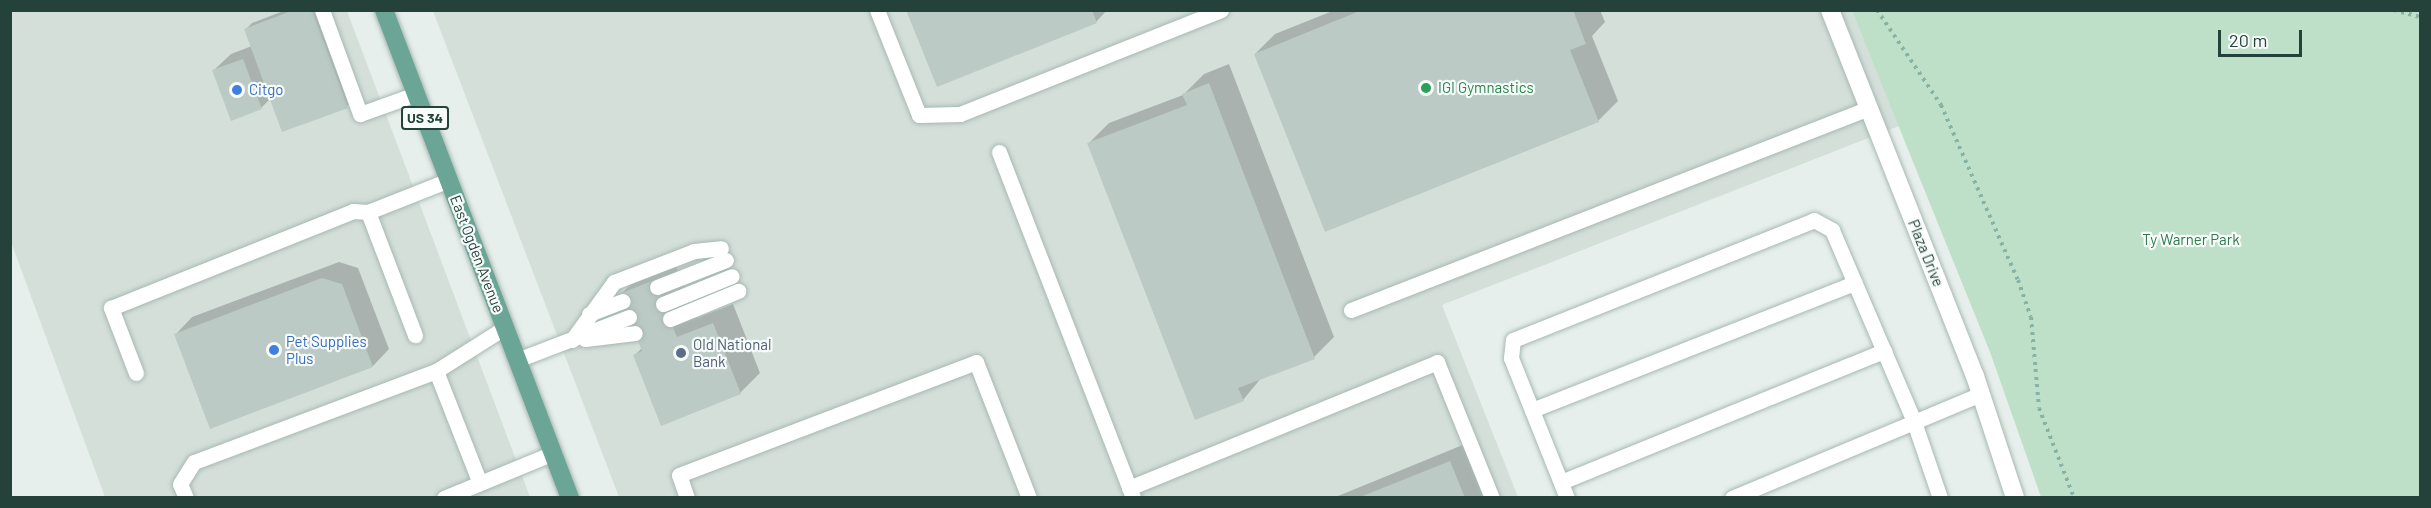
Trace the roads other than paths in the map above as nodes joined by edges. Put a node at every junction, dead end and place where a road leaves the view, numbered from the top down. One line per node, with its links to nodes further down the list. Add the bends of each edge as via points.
1 (322, 10): 6 (lane, via 360,114)
2 (384, 10): 6 (main road, East Ogden Avenue / US 34)
3 (877, 10): 4 (lane, via 919,115 960,114)
4 (1221, 10)
5 (1830, 10): 7 (street, Plaza Drive)
6 (416, 94): 9 (main road, East Ogden Avenue / US 34)
7 (1869, 108): 15 (lane); 27 (street, Plaza Drive)
8 (999, 152): 33 (lane)
9 (449, 180): 10 (lane); 19 (main road, East Ogden Avenue / US 34)
10 (368, 212): 21 (lane); 26 (lane, via 352,212 111,309)
11 (1855, 283): 23 (lane); 28 (lane); 28 (lane, via 1832,230 1814,220 1803,224 1514,340 1511,358)
12 (657, 287): 16 (lane, via 724,254 694,251 614,282)
13 (622, 301): 16 (lane)
14 (663, 304): 18 (lane, via 735,283)
15 (1351, 310)
16 (589, 315): 22 (lane)
17 (629, 317): 22 (lane)
18 (670, 319)
19 (504, 328): 24 (main road, East Ogden Avenue / US 34); 25 (lane)
20 (635, 333): 22 (lane)
21 (415, 334)
22 (572, 340): 24 (lane)
23 (1884, 351): 29 (lane); 31 (lane)
24 (518, 360): 30 (main road, East Ogden Avenue / US 34)
25 (436, 371): 32 (lane); 34 (lane, via 194,462 180,484)
26 (136, 374)
27 (1982, 394): 29 (lane); 43 (street, Plaza Drive)
28 (1532, 410): 31 (lane)
29 (1913, 419): 41 (lane); 42 (lane)
30 (553, 453): 32 (lane); 36 (main road, East Ogden Avenue / US 34)
31 (1561, 482): 40 (lane)
32 (480, 483): 35 (lane)
33 (1131, 493): 39 (lane, via 1437,362)
34 (186, 498)
35 (444, 498)
36 (570, 498)
37 (687, 498): 38 (lane, via 679,475 976,362)
38 (1029, 498)
39 (1492, 498)
40 (1567, 498)
41 (1732, 498)
42 (1940, 498)
43 (2015, 498)

